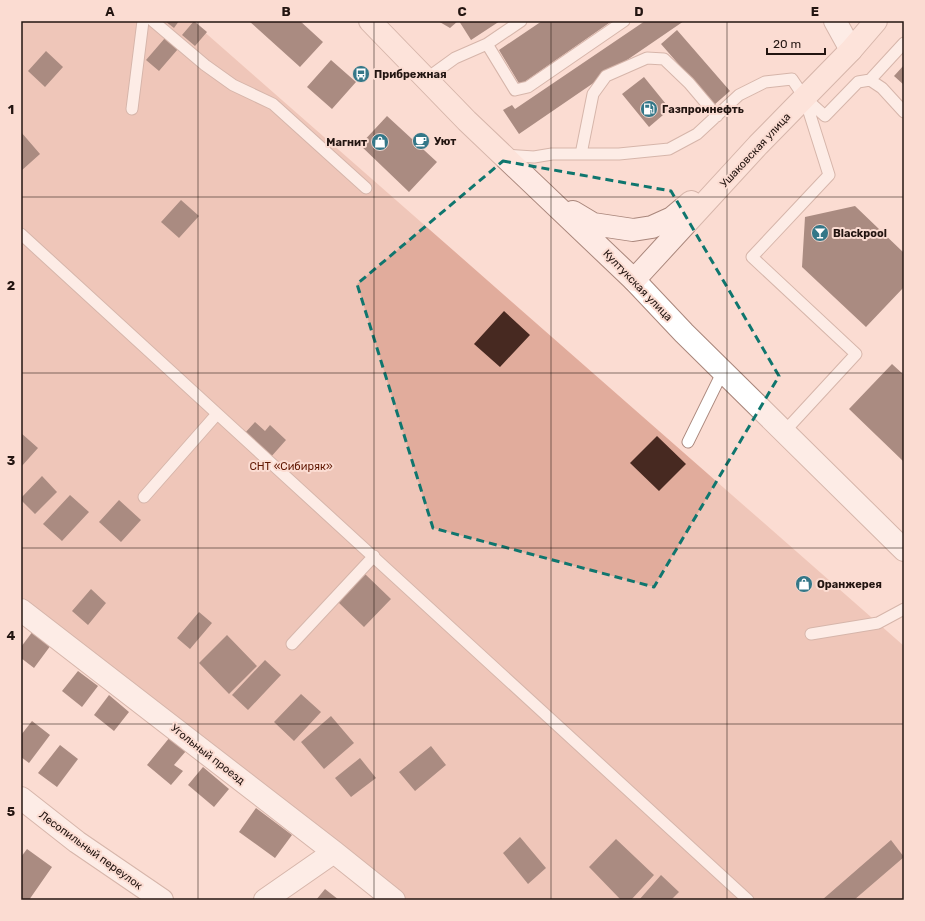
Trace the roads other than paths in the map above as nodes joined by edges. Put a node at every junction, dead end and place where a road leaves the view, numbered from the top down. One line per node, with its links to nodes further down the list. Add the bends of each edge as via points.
1 (143, 21): 14 (lane)
2 (154, 21): 20 (lane, via 205,65 233,85 273,104)
3 (370, 21): 11 (main road, Култукская улица)
4 (521, 21): 9 (lane)
5 (624, 21): 9 (lane, via 528,87 515,90)
6 (835, 21): 10 (street)
7 (876, 21): 10 (main road, Ушаковская улица)
8 (904, 43): 12 (lane)
9 (487, 44): 11 (lane, via 455,58)
10 (852, 50): 13 (main road, Ушаковская улица)
11 (426, 79): 19 (main road, Култукская улица)
12 (870, 80): 13 (lane, via 858,82 825,116); 15 (lane, via 882,88)
13 (804, 97): 16 (lane, via 792,79 765,82 739,95); 17 (main road, Ушаковская улица); 26 (lane, via 829,176 752,257 856,354)
14 (132, 109)
15 (904, 112)
16 (717, 116): 18 (lane, via 697,134 669,149 619,154); 18 (lane, via 664,59 647,58 606,76 593,94)
17 (758, 145): 21 (main road, via 726,168 672,218 652,227 633,230 594,224); 23 (main road, Ушаковская улица)
18 (581, 154): 19 (lane, via 534,157)
19 (503, 155): 21 (main road, Култукская улица)
20 (366, 188)
21 (547, 196): 23 (main road, Култукская улица)
22 (21, 234): 25 (lane)
23 (634, 280): 24 (street, Култукская улица)
24 (722, 371): 26 (street, Култукская улица); 27 (lane)
25 (217, 414): 28 (lane); 30 (lane)
26 (784, 432): 29 (street, Култукская улица)
27 (688, 442)
28 (144, 497)
29 (904, 550)
30 (374, 556): 34 (lane); 40 (lane)
31 (21, 610): 36 (street, Угольный проезд)
32 (904, 610): 33 (lane, via 878,623)
33 (811, 634)
34 (292, 644)
35 (21, 798): 37 (street, Лесопильный переулок, via 77,842)
36 (334, 852): 38 (street); 39 (street, Угольный проезд)
37 (162, 900)
38 (265, 900)
39 (394, 900)
40 (748, 900)

